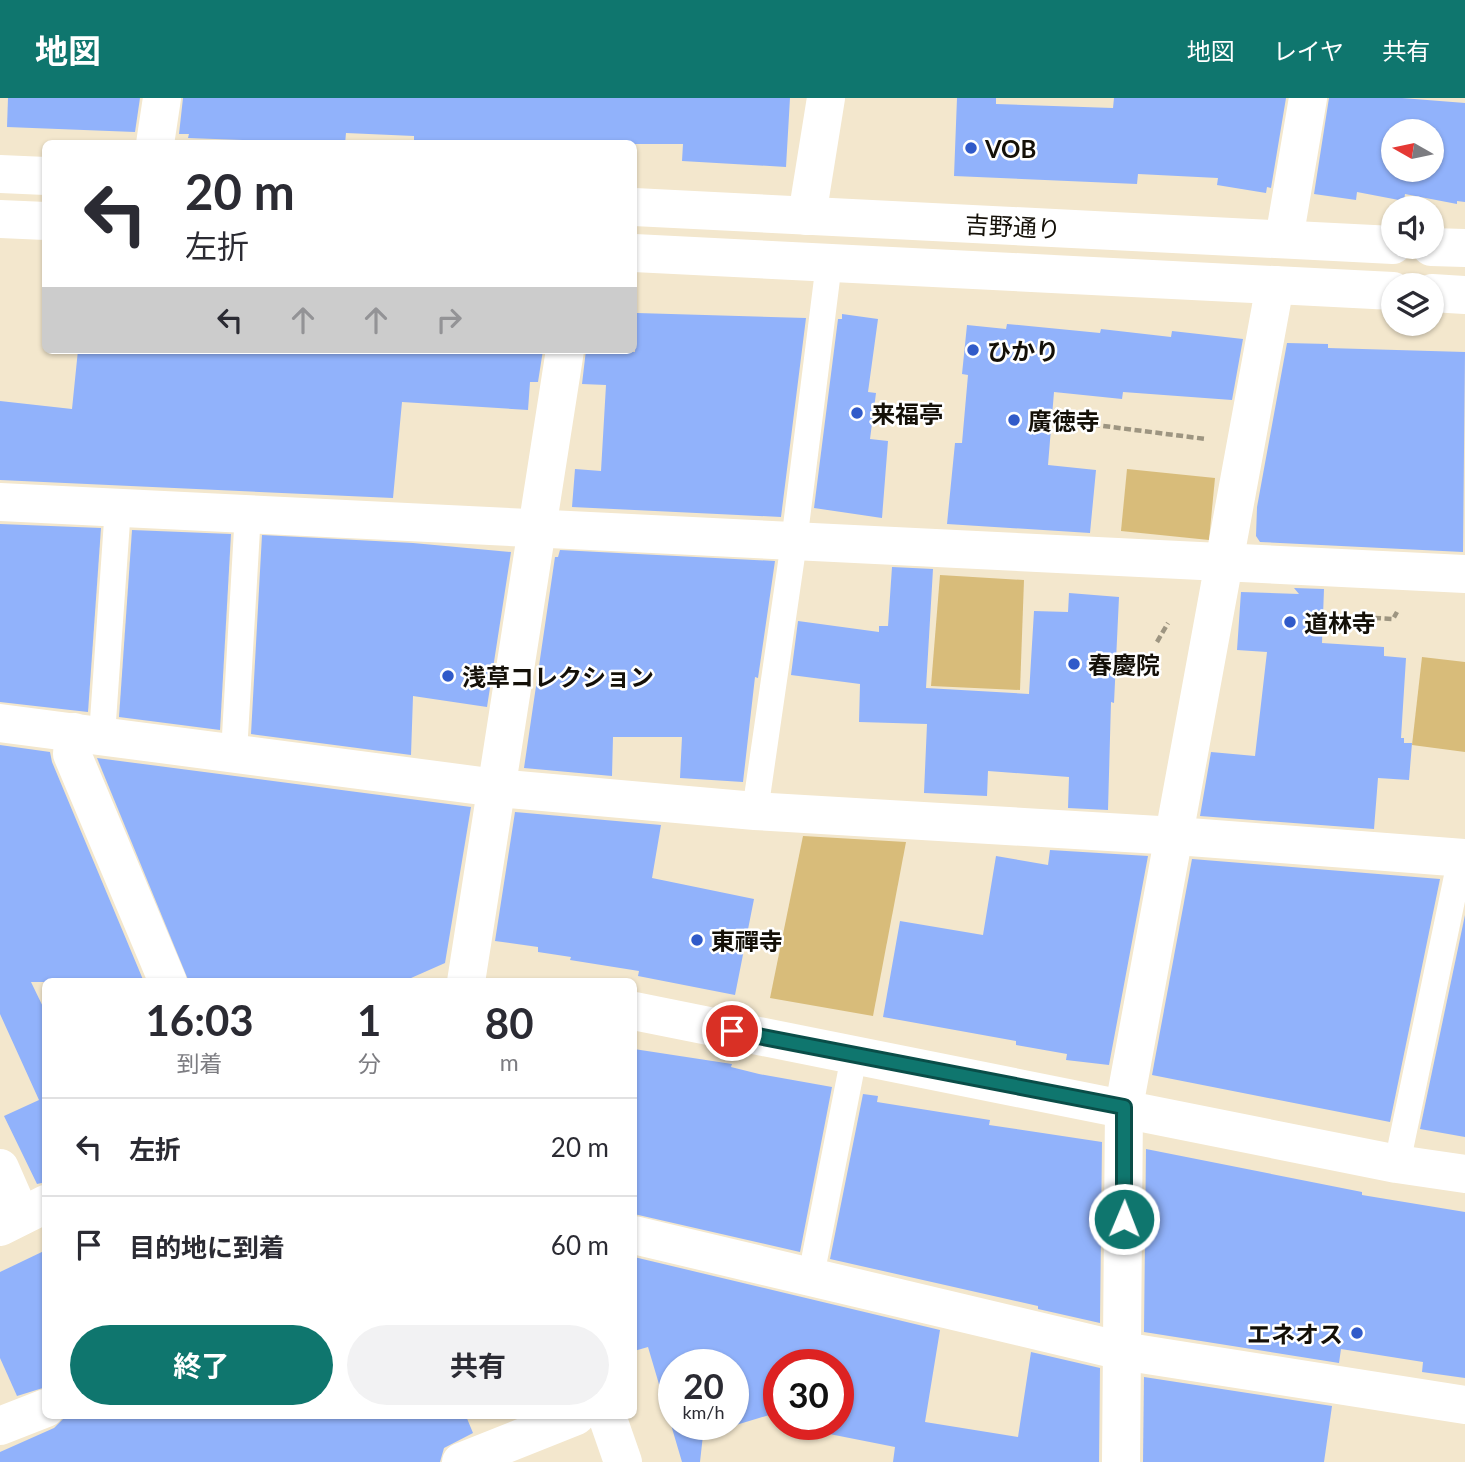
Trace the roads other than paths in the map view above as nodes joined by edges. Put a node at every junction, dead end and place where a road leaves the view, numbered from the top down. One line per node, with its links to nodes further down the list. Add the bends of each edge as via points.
1 (162, 98): 4 (street)
2 (826, 98): 8 (street)
3 (1308, 98): 11 (street)
4 (156, 140)
5 (0, 174): 6 (street)
6 (42, 176)
7 (637, 206): 8 (street, 吉野通り)
8 (807, 216): 11 (street, 吉野通り)
9 (0, 219): 10 (street)
10 (42, 221)
11 (1284, 239): 12 (street, 吉野通り)
12 (1381, 244)
13 (1444, 247): 14 (street)
14 (1465, 248)
15 (637, 253): 16 (street, 吉野通り)
16 (829, 263): 17 (street, 吉野通り); 26 (lane)
17 (1275, 285): 18 (street, 吉野通り); 27 (street)
18 (1381, 290)
19 (1444, 294): 20 (street)
20 (1465, 295)
21 (564, 354): 25 (street)
22 (0, 502): 23 (street)
23 (118, 507): 24 (street); 30 (lane)
24 (248, 512): 25 (street); 31 (lane)
25 (540, 524): 26 (street); 32 (street)
26 (794, 542): 27 (street); 33 (lane)
27 (1222, 563): 28 (street); 34 (street)
28 (1465, 574)
29 (0, 723): 30 (street)
30 (88, 734): 31 (street); 36 (street, via 72,754)
31 (234, 752): 32 (street)
32 (497, 788): 33 (street); 37 (street)
33 (755, 811): 34 (street)
34 (1176, 836): 35 (street); 40 (street)
35 (1463, 857): 41 (lane)
36 (166, 978)
37 (467, 978)
38 (637, 1012): 39 (street)
39 (854, 1056): 40 (street); 46 (lane)
40 (1124, 1107): 41 (street); 47 (street)
41 (1397, 1164): 43 (street)
42 (0, 1168): 44 (street)
43 (1465, 1174)
44 (22, 1216)
45 (637, 1236): 46 (street)
46 (811, 1276): 47 (street)
47 (1122, 1352): 48 (street); 55 (street)
48 (1465, 1405)
49 (42, 1410): 52 (street)
50 (568, 1419): 53 (street)
51 (608, 1419): 54 (street)
52 (0, 1426)
53 (461, 1462)
54 (623, 1462)
55 (1121, 1462)

